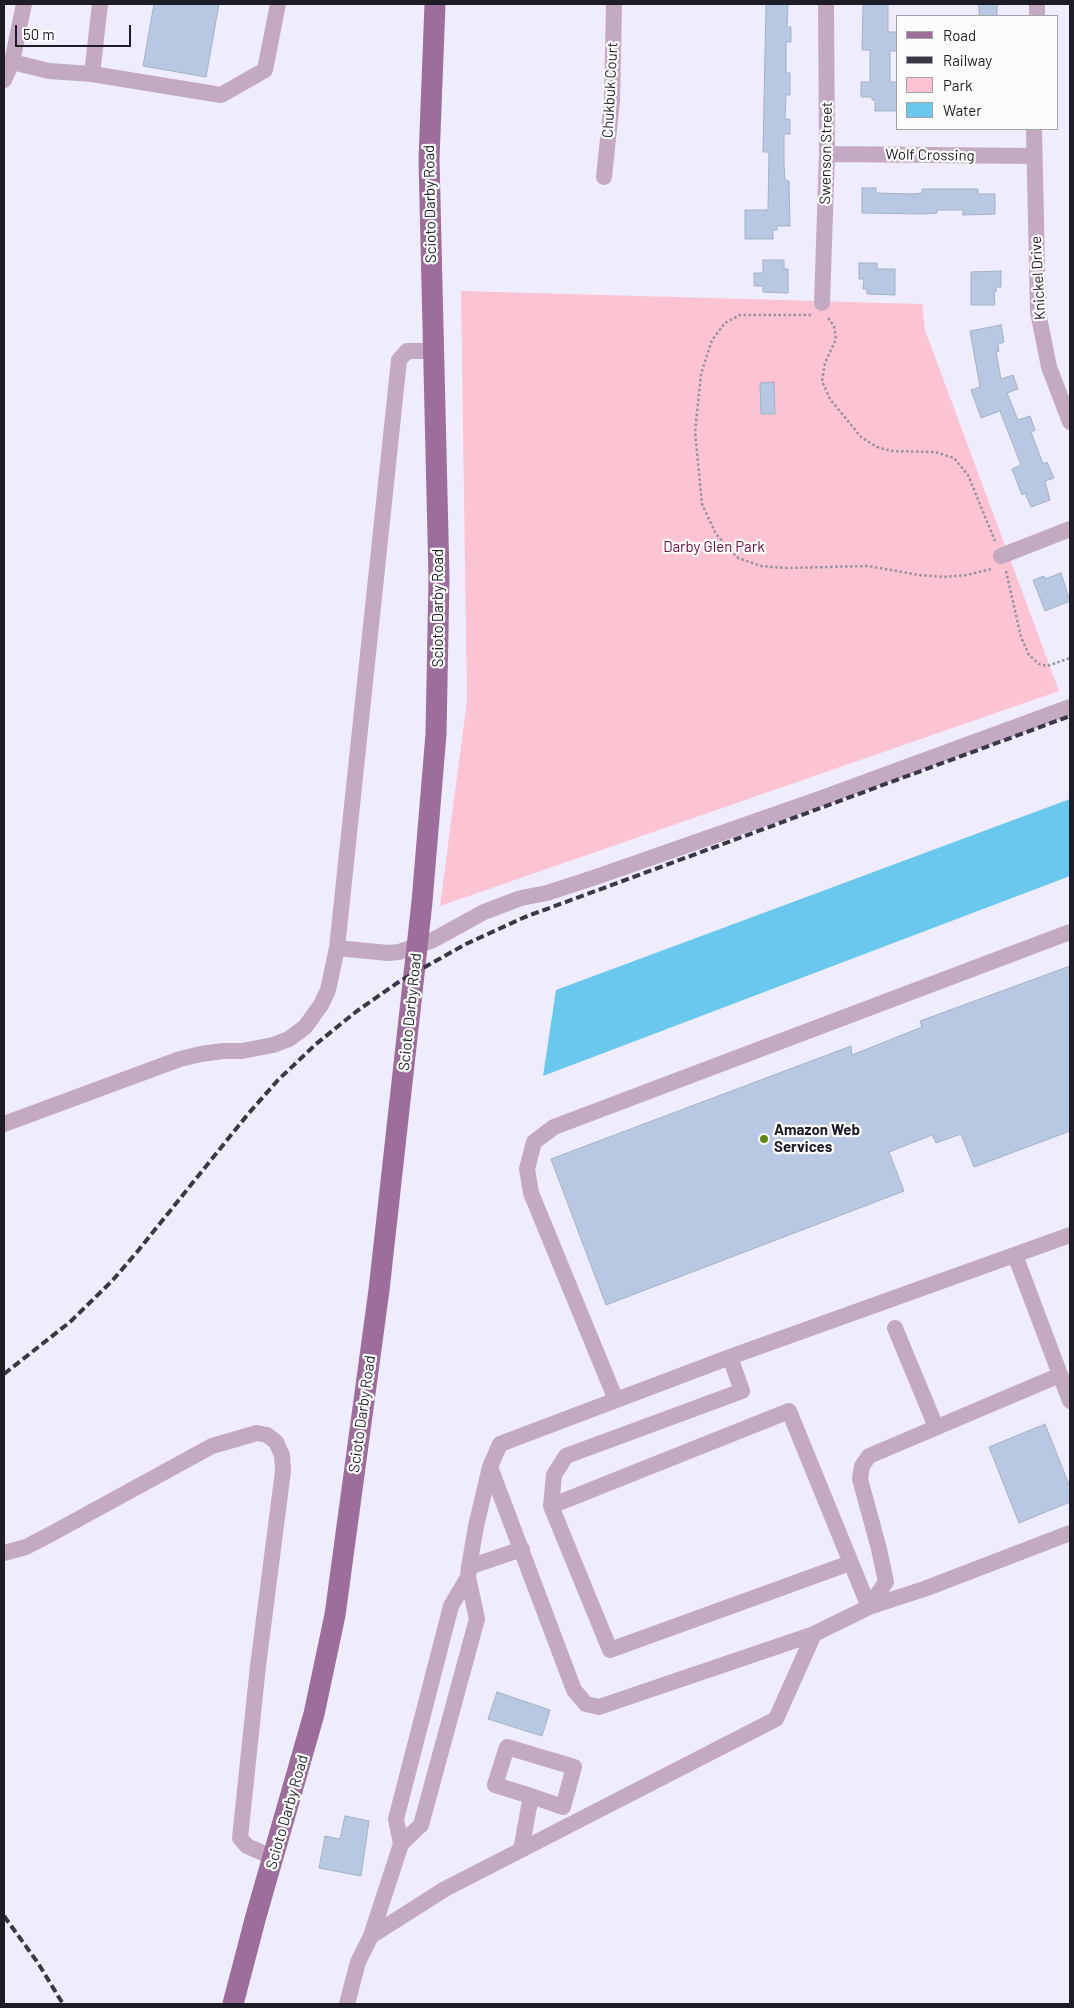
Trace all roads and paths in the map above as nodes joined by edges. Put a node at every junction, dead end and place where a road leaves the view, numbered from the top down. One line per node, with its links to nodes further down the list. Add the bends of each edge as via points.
1 (24, 4): 7 (street)
2 (100, 4): 8 (street)
3 (278, 4): 8 (street, via 265,70 221,95)
4 (435, 4): 15 (main road, Scioto Darby Road, via 429,159)
5 (614, 4): 13 (street, Chukbuk Court, via 612,101)
6 (826, 4): 11 (street, Swenson Street)
7 (12, 62): 8 (street, via 49,71); 9 (street)
8 (92, 74)
9 (4, 80)
10 (1034, 130): 12 (street, Knickel Drive)
11 (827, 154): 12 (street, Wolf Crossing); 14 (street, Swenson Street)
12 (1034, 156): 16 (street, Knickel Drive, via 1038,312 1049,367)
13 (604, 177)
14 (822, 309): 18 (path, via 832,320 836,332 822,371 822,381 830,399 861,437 877,447 891,451 935,452 954,458 968,475); 18 (path, via 740,314 725,323 712,340 700,384 696,454 702,504 721,540 738,558 773,568 868,566 944,577 967,575)
15 (433, 351): 22 (street, via 407,351 399,360); 44 (main road, Scioto Darby Road, via 439,578 436,734 422,902 379,1290 335,1615 314,1714)
16 (1070, 422)
17 (1070, 529): 18 (street)
18 (1002, 560): 19 (path, via 1021,637 1029,655 1038,664 1047,666)
19 (1070, 658)
20 (1070, 707): 22 (street, via 812,802 596,877 521,898 484,912 433,940 399,952 388,954)
21 (1070, 932): 29 (street, via 554,1127 534,1142 527,1169 532,1193)
22 (337, 948): 23 (street, via 322,1005 305,1027 289,1038 257,1049 180,1059)
23 (4, 1124)
24 (1070, 1235): 25 (street)
25 (1015, 1255): 27 (street); 28 (street)
26 (895, 1328): 31 (street)
27 (730, 1357): 29 (street); 33 (street, via 742,1391 566,1456 554,1475)
28 (1060, 1374): 30 (street); 31 (street)
29 (616, 1400): 32 (street, via 500,1444)
30 (1070, 1401)
31 (936, 1427): 39 (street, via 869,1456 862,1466 860,1479 886,1582)
32 (490, 1467): 35 (street); 38 (street)
33 (551, 1506): 37 (street, via 610,1650); 37 (street, via 789,1410)
34 (1070, 1532): 39 (street)
35 (522, 1548): 38 (street); 40 (street, via 574,1690 586,1704 599,1707)
36 (4, 1553): 44 (street, via 26,1547 230,1438 257,1433 268,1435 276,1442 282,1455 283,1471 240,1838 247,1846)
37 (850, 1563): 39 (street)
38 (468, 1572): 42 (street, via 451,1606 396,1819); 42 (street, via 477,1619 421,1825)
39 (869, 1607): 40 (street)
40 (814, 1634): 43 (street, via 776,1719)
41 (531, 1796): 41 (street, via 563,1807 574,1767 507,1747 495,1785); 43 (street)
42 (401, 1844): 45 (street)
43 (521, 1850): 45 (street, via 445,1889)
44 (274, 1858): 46 (main road, Scioto Darby Road)
45 (371, 1936): 47 (street, via 358,1962)
46 (233, 2004)
47 (346, 2004)

